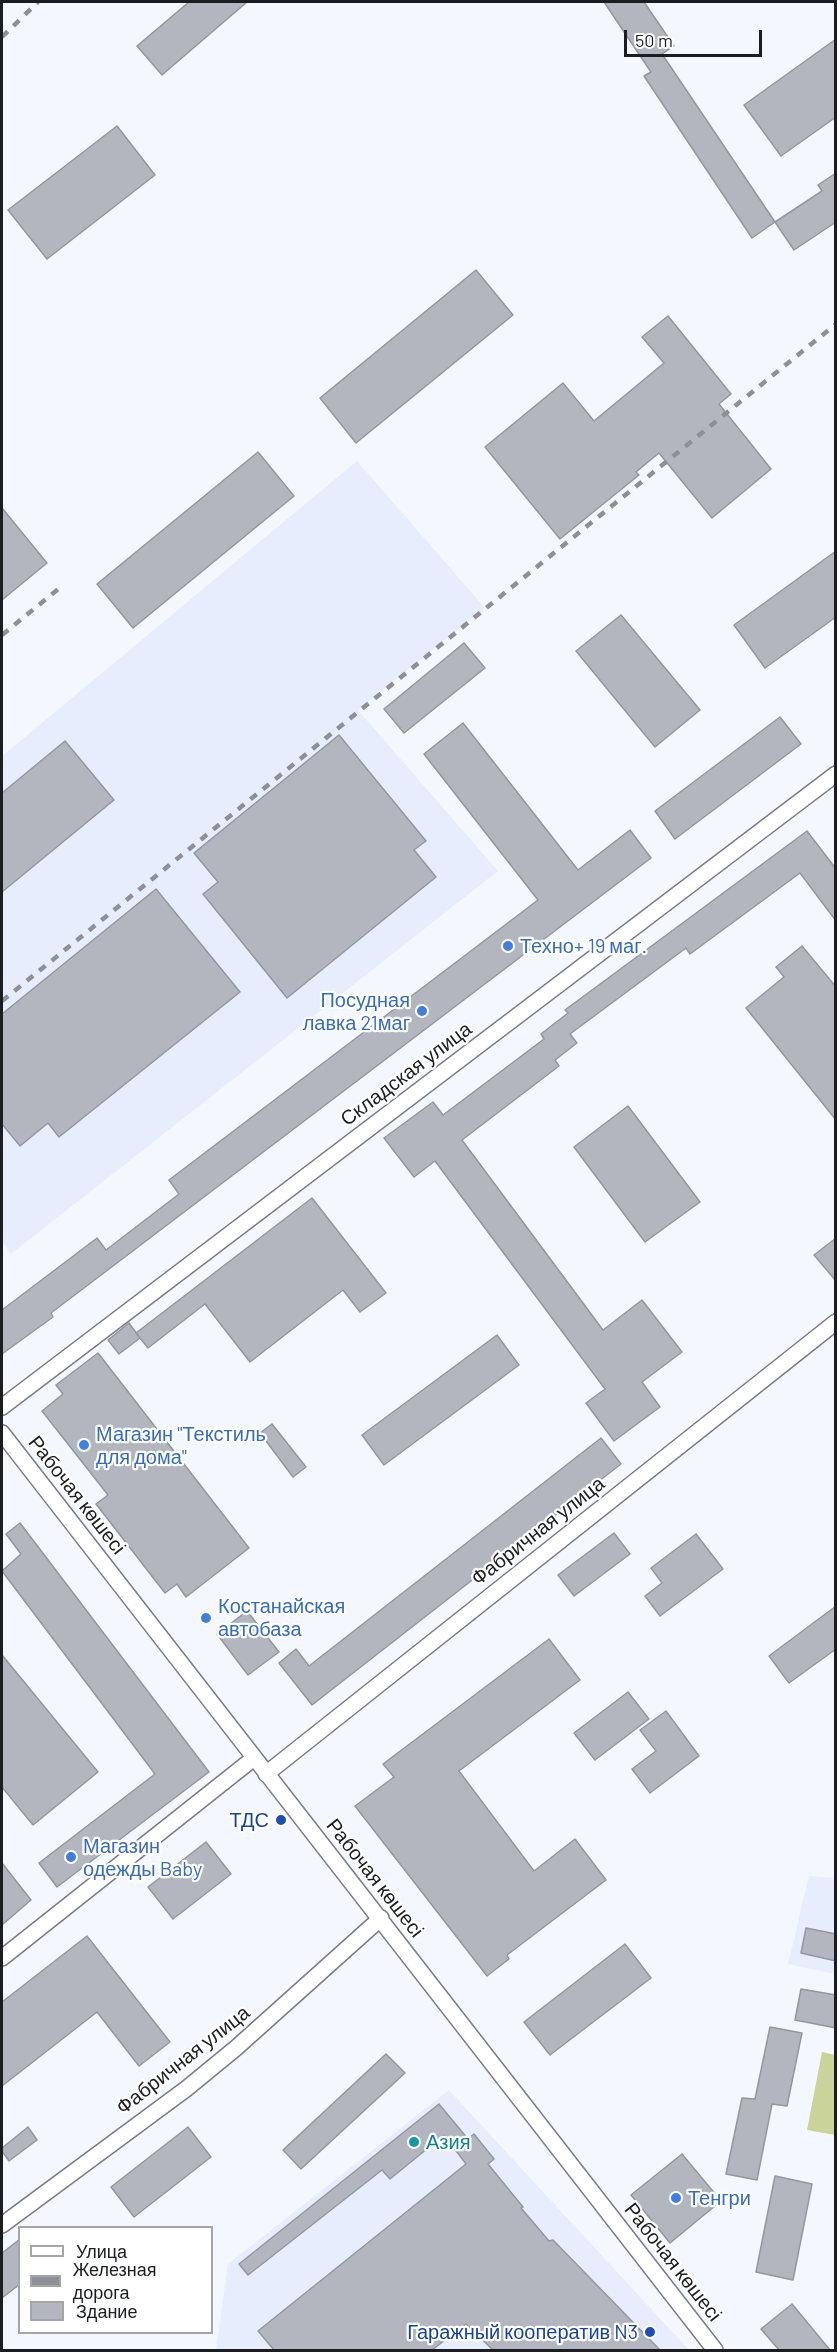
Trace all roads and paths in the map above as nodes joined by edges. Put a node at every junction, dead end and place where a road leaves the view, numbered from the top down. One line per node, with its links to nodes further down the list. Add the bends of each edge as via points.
1 (836, 774): 3 (street, Складская улица)
2 (836, 1322): 6 (street, Фабричная улица)
3 (2, 1407)
4 (2, 1433): 5 (street, Рабочая көшесі)
5 (254, 1758): 6 (street, Рабочая көшесі); 8 (street)
6 (266, 1774): 7 (street, Рабочая көшесі)
7 (381, 1918): 9 (street, Фабричная улица, via 228,2055); 10 (street, Рабочая көшесі)
8 (2, 1958)
9 (2, 2225)
10 (715, 2350)

